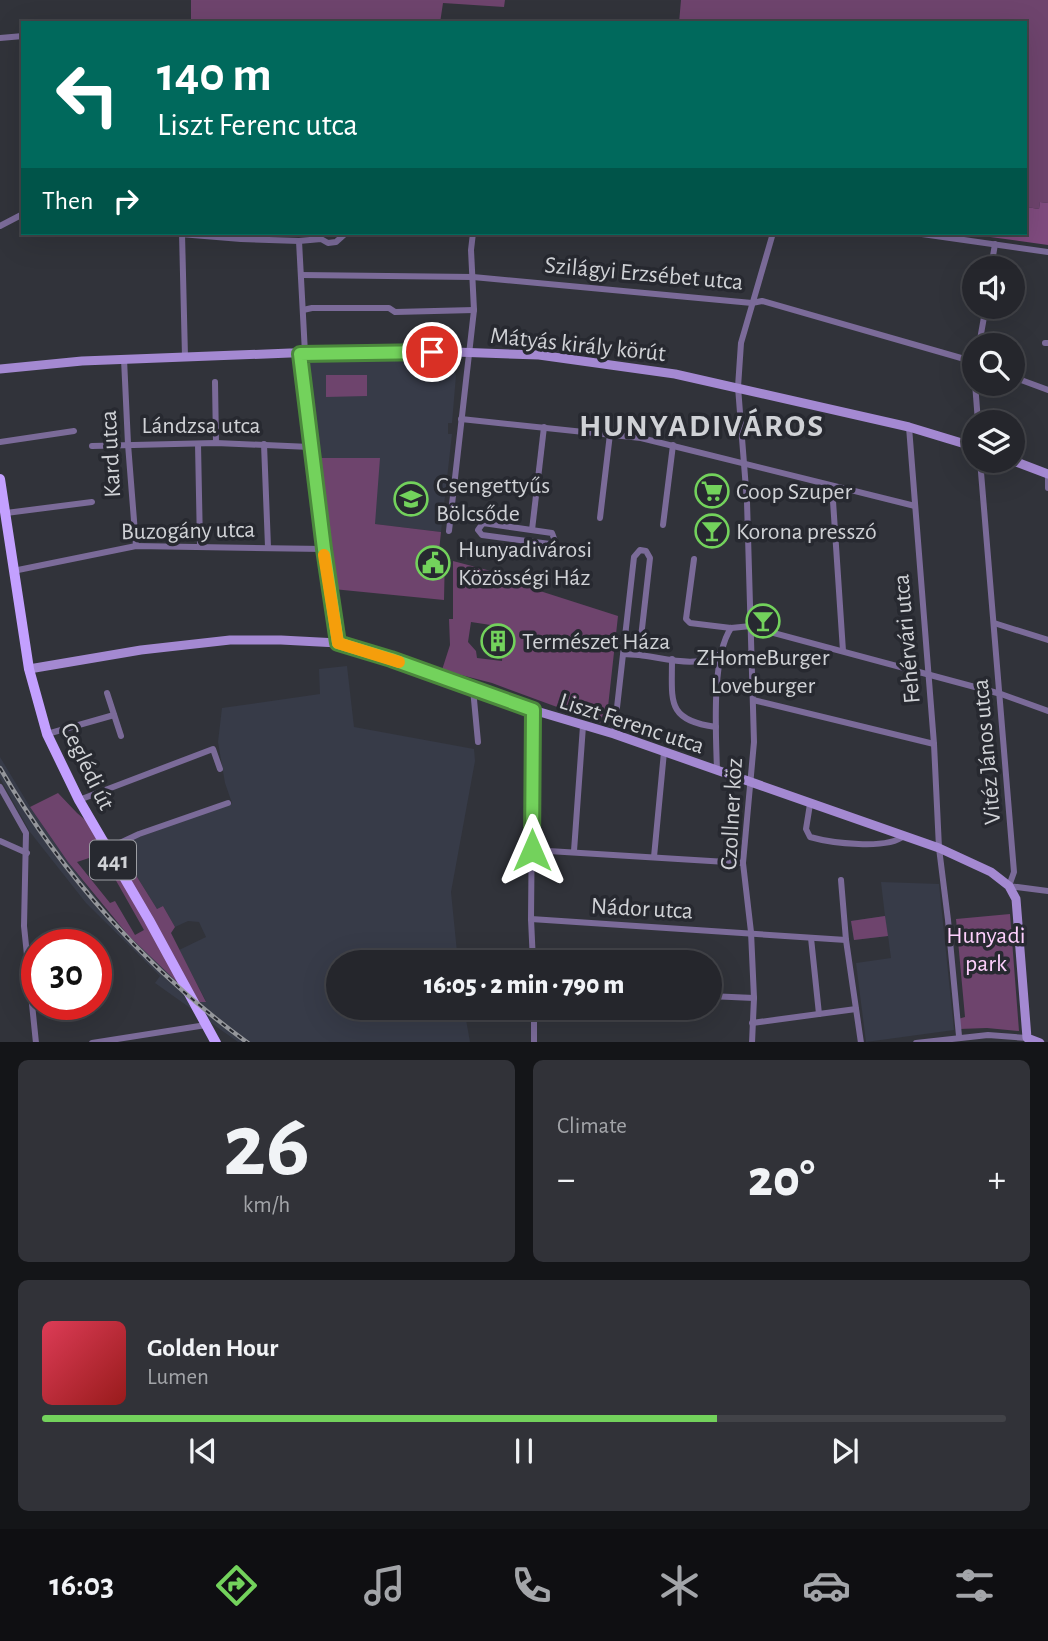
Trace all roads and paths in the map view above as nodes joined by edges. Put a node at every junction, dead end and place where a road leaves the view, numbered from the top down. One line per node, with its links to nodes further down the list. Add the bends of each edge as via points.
1 (21, 36): 2 (street)
2 (0, 38)
3 (21, 215): 4 (street)
4 (0, 226)
5 (182, 235): 22 (street)
6 (199, 235): 11 (street)
7 (344, 235): 11 (street, via 336,242)
8 (472, 235): 16 (street)
9 (772, 235): 17 (street, Czollner köz)
10 (930, 235): 12 (street)
11 (299, 241): 15 (street)
12 (995, 244): 13 (street); 14 (street)
13 (1048, 251)
14 (994, 256)
15 (301, 275): 16 (street, Szilágyi Erzsébet utca); 18 (street)
16 (473, 277): 17 (street, Szilágyi Erzsébet utca); 19 (street)
17 (752, 303): 23 (street, Szilágyi Erzsébet utca, via 762,301); 28 (street, Czollner köz, via 741,343)
18 (303, 310): 19 (street); 21 (street)
19 (474, 310): 20 (street)
20 (469, 352): 21 (street, Mátyás király körút); 28 (street, Mátyás király körút, via 586,361); 30 (street)
21 (302, 353): 22 (street, Mátyás király körút); 43 (street)
22 (186, 357): 24 (street, Mátyás király körút)
23 (962, 357)
24 (124, 359): 25 (street, Mátyás király körút); 38 (street, Kard utca)
25 (0, 369)
26 (1025, 381): 29 (street)
27 (215, 382): 36 (street)
28 (738, 387): 32 (street, Mátyás király körút); 44 (street, Czollner köz)
29 (1048, 390)
30 (461, 419): 31 (street); 57 (street)
31 (544, 427): 34 (street); 56 (street)
32 (909, 427): 37 (street, Mátyás király körút); 52 (street, Fehérvári utca)
33 (74, 431): 35 (street)
34 (610, 434): 41 (street); 54 (street)
35 (0, 442)
36 (216, 443): 39 (street, Lándzsa utca); 40 (street, Lándzsa utca)
37 (962, 443)
38 (128, 444): 39 (street, Lándzsa utca); 42 (street, Lándzsa utca); 59 (street, Kard utca)
39 (198, 444): 58 (street)
40 (264, 444): 43 (street, Lándzsa utca); 60 (street)
41 (673, 445): 44 (street); 55 (street)
42 (92, 446)
43 (310, 447): 61 (street)
44 (745, 464): 49 (street); 65 (street, Czollner köz)
45 (1025, 465): 47 (street)
46 (981, 473): 64 (street, Vitéz János utca)
47 (1048, 474): 50 (street)
48 (0, 479): 53 (main road, Ceglédi út / 441)
49 (832, 486): 52 (street); 69 (street)
50 (1048, 488)
51 (92, 502): 53 (street)
52 (915, 506): 75 (street, Fehérvári utca)
53 (6, 513): 63 (main road, Ceglédi út / 441)
54 (600, 518)
55 (663, 524)
56 (532, 530): 56 (street, via 483,523 478,530 495,537 555,541 552,533)
57 (449, 531)
58 (200, 545): 59 (street, Buzogány utca); 60 (street, Buzogány utca)
59 (136, 546): 63 (street, Buzogány utca)
60 (268, 547): 61 (street, Buzogány utca)
61 (324, 549): 68 (street)
62 (694, 559): 66 (street, via 687,619)
63 (13, 572): 74 (main road, Ceglédi út / 441)
64 (994, 623): 67 (street); 78 (street, Vitéz János utca)
65 (751, 626): 66 (street); 69 (street); 79 (street, Czollner köz)
66 (731, 628): 71 (street)
67 (1048, 640)
68 (338, 643): 74 (street, Liszt Ferenc utca, via 230,640); 76 (street, Liszt Ferenc utca)
69 (843, 651): 75 (street)
70 (623, 654): 72 (street); 72 (street, via 635,557 640,550 650,558); 86 (street)
71 (720, 654): 73 (street, via 699,663); 84 (street)
72 (643, 656): 73 (street)
73 (672, 659): 84 (street, Liszt Ferenc utca, via 677,711 689,722)
74 (29, 669): 85 (main road, Ceglédi út / 441)
75 (928, 674): 78 (street); 89 (street, Fehérvári utca)
76 (473, 689): 80 (street, Liszt Ferenc utca); 88 (street)
77 (107, 693): 82 (street)
78 (1001, 694): 81 (street); 108 (street, Vitéz János utca, via 1014,872)
79 (753, 700): 89 (street); 93 (street, Czollner köz)
80 (533, 710): 83 (street, Liszt Ferenc utca); 102 (street)
81 (1048, 711)
82 (114, 715): 85 (street); 87 (street)
83 (583, 726): 86 (street, Liszt Ferenc utca); 103 (street)
84 (716, 727): 92 (street)
85 (47, 734): 95 (main road, Ceglédi út / 441)
86 (614, 734): 90 (street, Liszt Ferenc utca)
87 (121, 736)
88 (478, 742)
89 (934, 744): 100 (street, Fehérvári utca)
90 (664, 752): 92 (street, Liszt Ferenc utca); 105 (street)
91 (220, 769): 95 (street, via 213,749)
92 (717, 771): 93 (street, Liszt Ferenc utca)
93 (750, 782): 97 (street, Liszt Ferenc utca); 106 (street, Czollner köz)
94 (0, 787): 104 (street, via 26,833)
95 (79, 800): 101 (main road, Ceglédi út / 441)
96 (228, 803): 101 (street)
97 (810, 804): 98 (street, Liszt Ferenc utca); 98 (street, via 806,830 810,837 882,845)
98 (904, 836): 100 (street, Liszt Ferenc utca)
99 (0, 841): 104 (street)
100 (939, 848): 108 (street, Liszt Ferenc utca, via 991,872); 122 (street, Fehérvári utca)
101 (107, 849): 121 (main road, Ceglédi út / 441)
102 (532, 850): 103 (street); 110 (street)
103 (574, 851): 105 (street)
104 (27, 853): 125 (street, via 24,926)
105 (654, 857): 106 (street)
106 (743, 863): 111 (street, Czollner köz)
107 (841, 880): 113 (street)
108 (1009, 886): 109 (street, Liszt Ferenc utca); 123 (street, Vitéz János utca, via 1018,913)
109 (1048, 891)
110 (531, 919): 111 (street, Nádor utca); 114 (street)
111 (751, 932): 112 (street, Nádor utca); 116 (street, Czollner köz)
112 (811, 938): 113 (street, Nádor utca); 118 (street)
113 (846, 940): 117 (street)
114 (532, 950)
115 (722, 997): 116 (street)
116 (754, 998): 120 (street, Czollner köz)
117 (856, 1009): 118 (street); 130 (street)
118 (819, 1014): 120 (street)
119 (534, 1020): 128 (street)
120 (752, 1023): 129 (street, Czollner köz)
121 (206, 1025): 124 (street); 127 (main road, Ceglédi út / 441)
122 (959, 1037): 123 (street); 131 (street)
123 (1027, 1038): 132 (street)
124 (114, 1041): 126 (street)
125 (36, 1042)
126 (92, 1042)
127 (216, 1042)
128 (534, 1042)
129 (752, 1042)
130 (861, 1042)
131 (916, 1042)
132 (1040, 1042)

